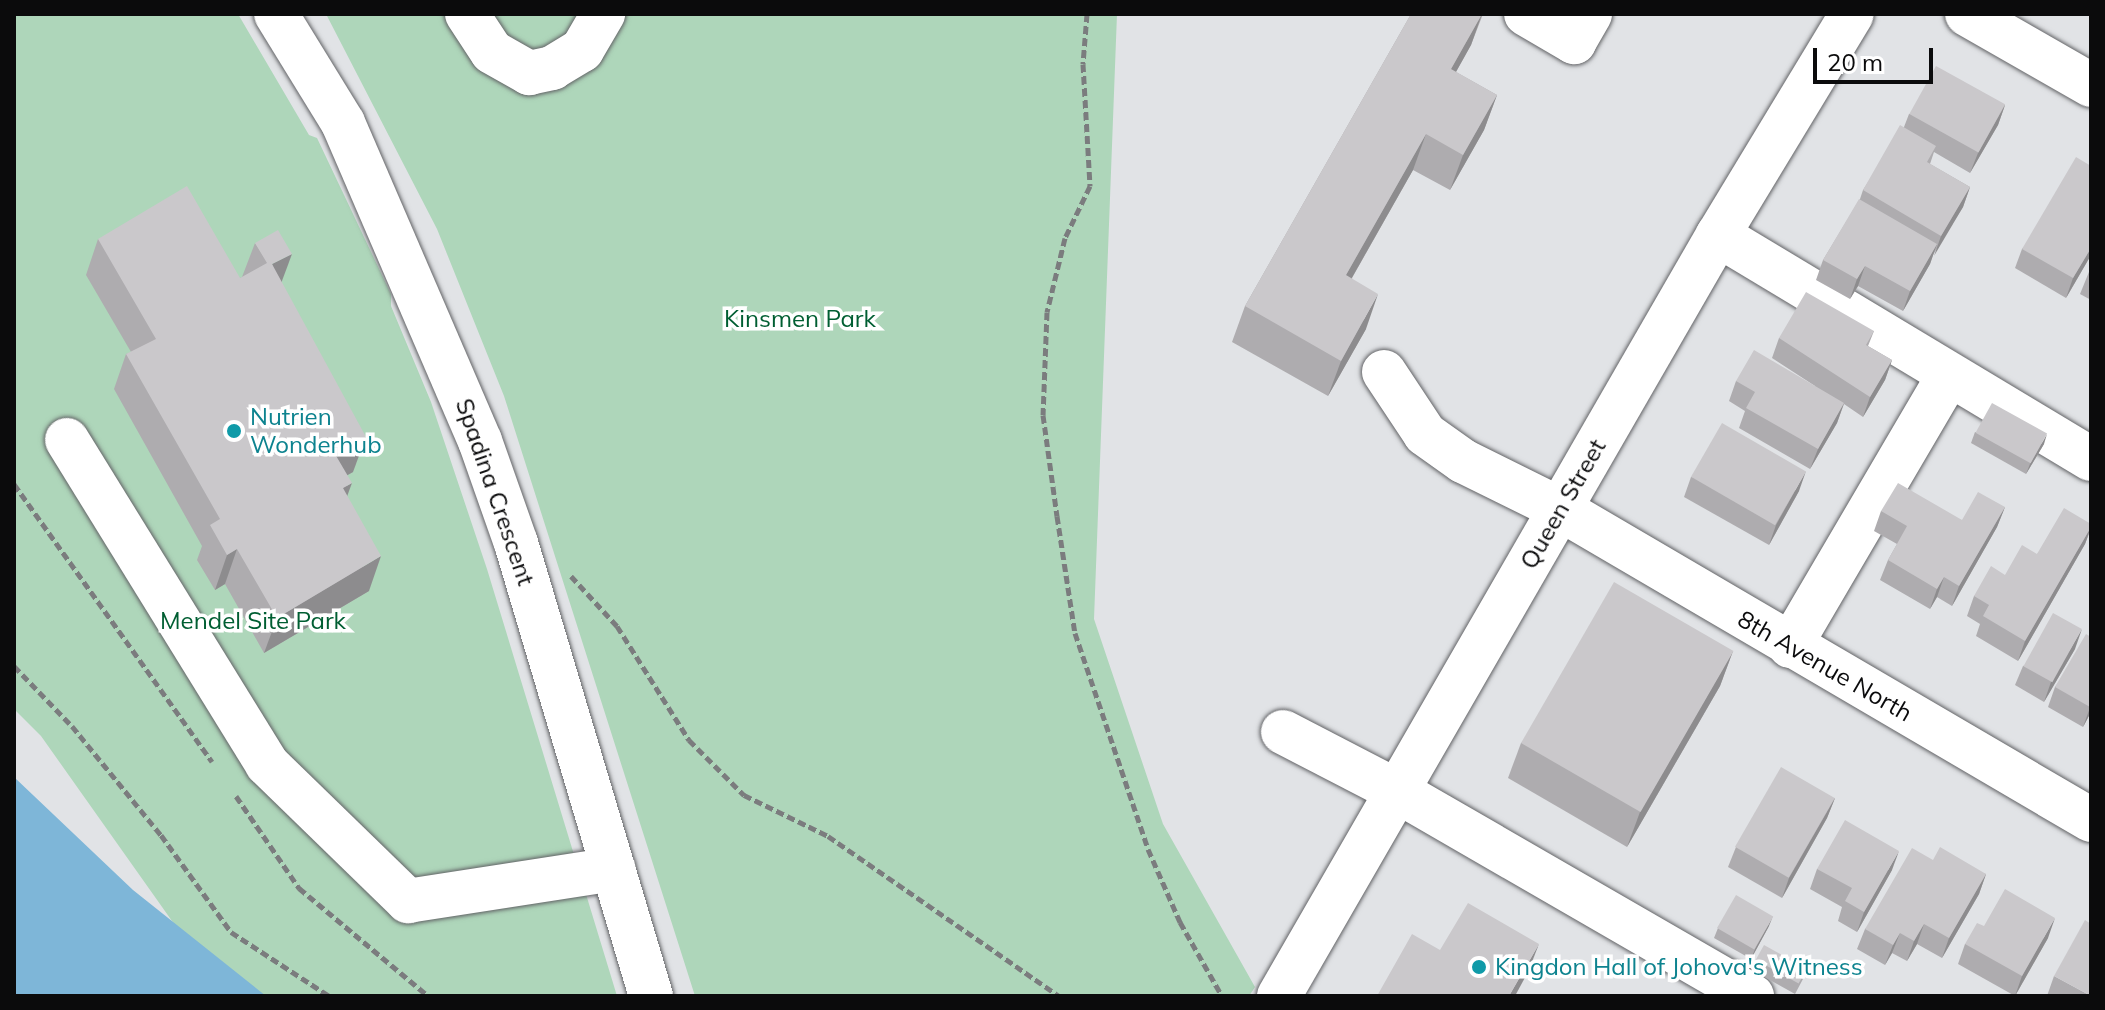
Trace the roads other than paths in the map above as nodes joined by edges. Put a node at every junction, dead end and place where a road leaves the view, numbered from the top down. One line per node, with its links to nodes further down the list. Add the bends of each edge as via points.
1 (276, 14): 19 (street, Spadina Crescent, via 343,123 480,441)
2 (467, 14): 3 (street, via 492,52 529,73 552,68 582,50)
3 (603, 14)
4 (1526, 14): 5 (street, via 1574,42)
5 (1590, 14)
6 (1852, 14): 9 (street, Queen Street)
7 (1967, 14): 8 (street)
8 (2091, 85)
9 (1718, 235): 11 (street); 14 (street, Queen Street)
10 (1384, 372): 14 (street, 8th Avenue North, via 1425,434 1463,461)
11 (1948, 377): 13 (street); 15 (street)
12 (67, 440): 19 (street, via 267,764 408,901)
13 (2091, 459)
14 (1560, 509): 15 (street, 8th Avenue North); 17 (street, Queen Street)
15 (1790, 646): 18 (street, 8th Avenue North)
16 (1283, 732): 17 (street)
17 (1397, 791): 21 (street, Queen Street); 22 (street)
18 (2091, 820)
19 (614, 869): 20 (street, Spadina Crescent)
20 (651, 996)
21 (1279, 996)
22 (1752, 996)

